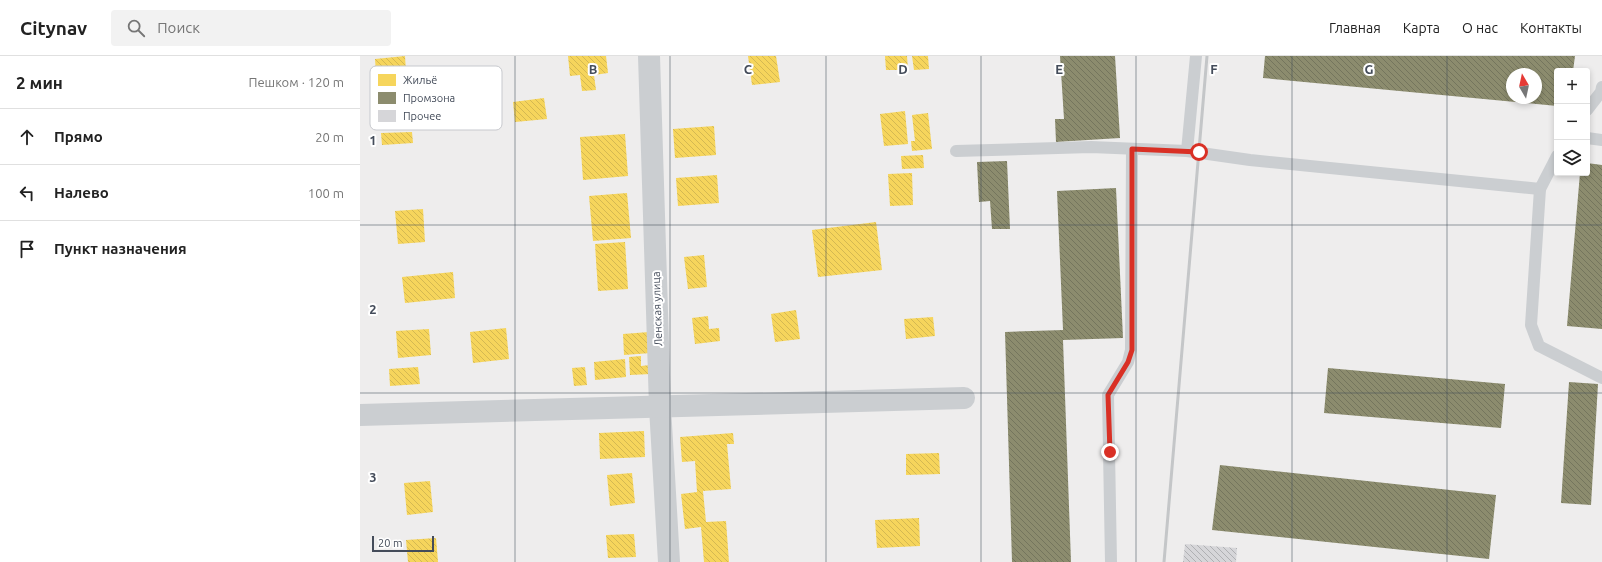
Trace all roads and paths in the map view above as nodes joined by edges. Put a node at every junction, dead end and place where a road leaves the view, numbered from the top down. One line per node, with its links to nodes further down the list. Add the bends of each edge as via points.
1 (649, 56): 14 (street, Ленская улица)
2 (1196, 56): 9 (lane)
3 (1602, 86): 4 (lane, via 1601,92)
4 (1590, 106)
5 (1590, 138): 6 (lane)
6 (1602, 140)
7 (1132, 149): 8 (lane, via 1090,147); 9 (lane); 17 (lane, via 1132,350 1128,362 1108,395)
8 (956, 151)
9 (1187, 151): 11 (lane, via 1250,160)
10 (1554, 162): 11 (lane)
11 (1540, 190): 12 (lane, via 1531,325 1539,346)
12 (1602, 378)
13 (964, 398): 14 (street)
14 (660, 407): 15 (street); 16 (street, Ленская улица)
15 (360, 416)
16 (669, 562)
17 (1111, 562)

